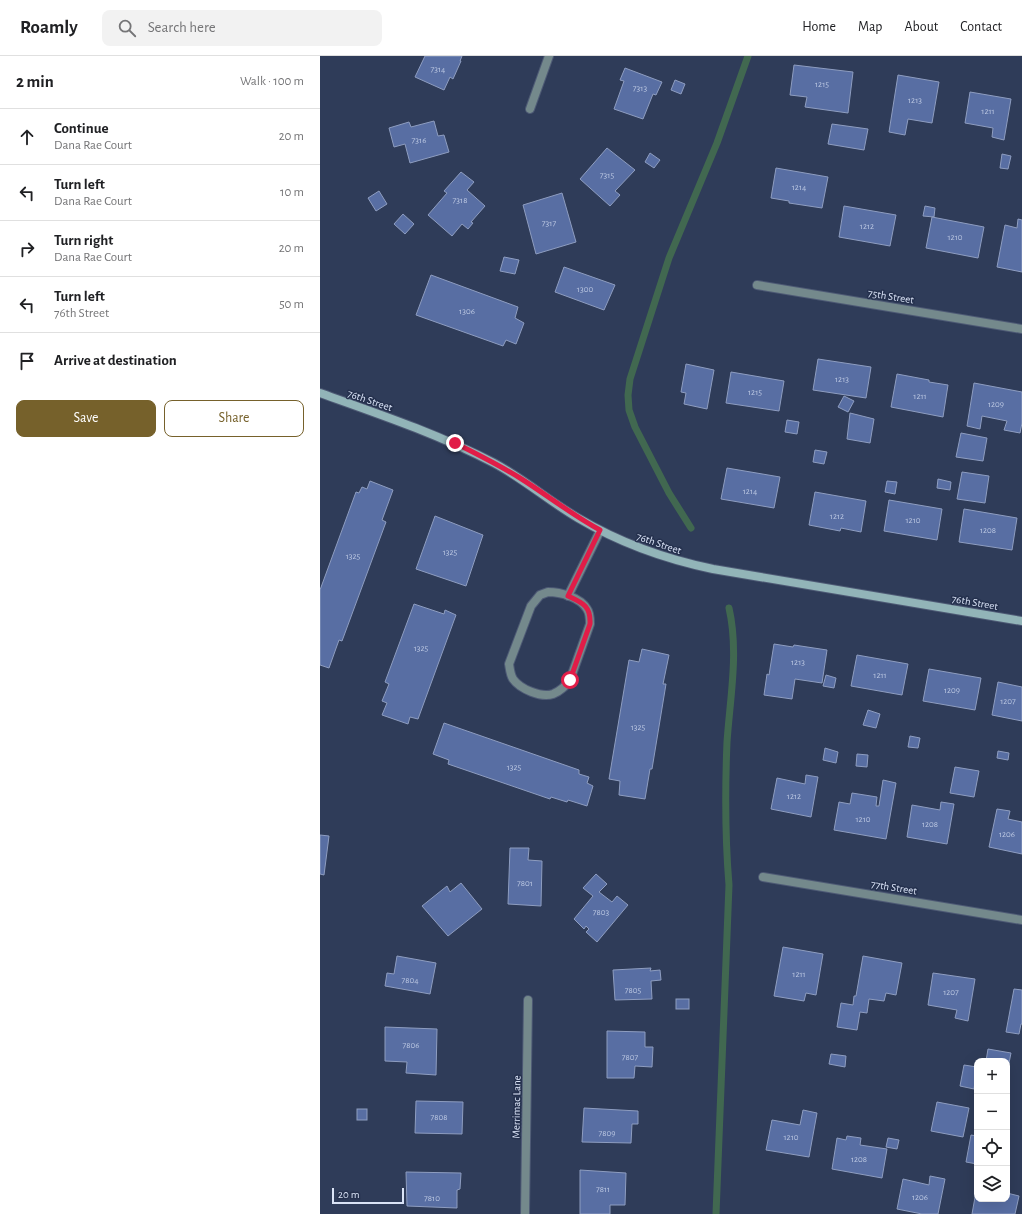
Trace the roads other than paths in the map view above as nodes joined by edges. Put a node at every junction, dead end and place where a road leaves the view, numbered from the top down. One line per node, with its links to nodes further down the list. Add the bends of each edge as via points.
1 (549, 56): 2 (street)
2 (530, 109)
3 (757, 286): 4 (street, 75th Street)
4 (1022, 329)
5 (320, 394): 6 (street, 76th Street, via 455,443 521,479 577,518)
6 (600, 530): 7 (street); 8 (street, 76th Street, via 630,545 684,563)
7 (568, 596): 7 (street, via 548,592 535,600 510,664 511,674 517,683 543,695 558,692 570,680 590,624 588,609)
8 (1022, 621)
9 (763, 877): 10 (street, 77th Street)
10 (1022, 920)
11 (528, 1000): 12 (street, Merrimac Lane)
12 (525, 1214)

